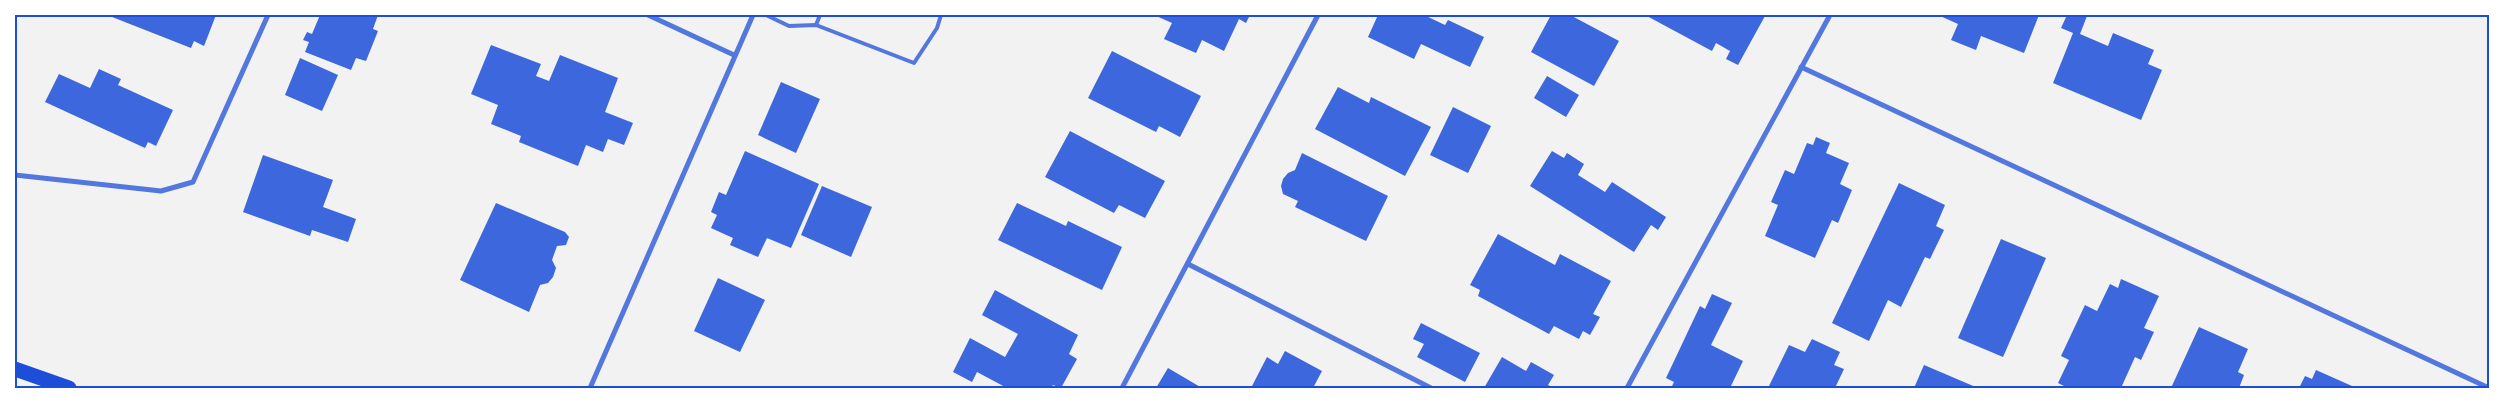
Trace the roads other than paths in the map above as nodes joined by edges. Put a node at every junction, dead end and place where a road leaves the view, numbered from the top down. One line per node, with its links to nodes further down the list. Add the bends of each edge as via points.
1 (268, 15): 12 (street, via 193,182 161,191)
2 (648, 15): 10 (street)
3 (753, 15): 10 (street)
4 (766, 15): 9 (lane, via 789,26)
5 (820, 15): 9 (lane)
6 (941, 15): 9 (lane, via 937,28 914,63)
7 (1318, 15): 13 (street)
8 (1830, 15): 11 (street)
9 (816, 26)
10 (734, 55): 16 (street)
11 (1801, 67): 19 (street); 20 (street)
12 (15, 175)
13 (1188, 264): 17 (street); 18 (street)
14 (15, 369): 15 (highway)
15 (69, 388)
16 (590, 388)
17 (1122, 388)
18 (1431, 388)
19 (1627, 388)
20 (2489, 388)

